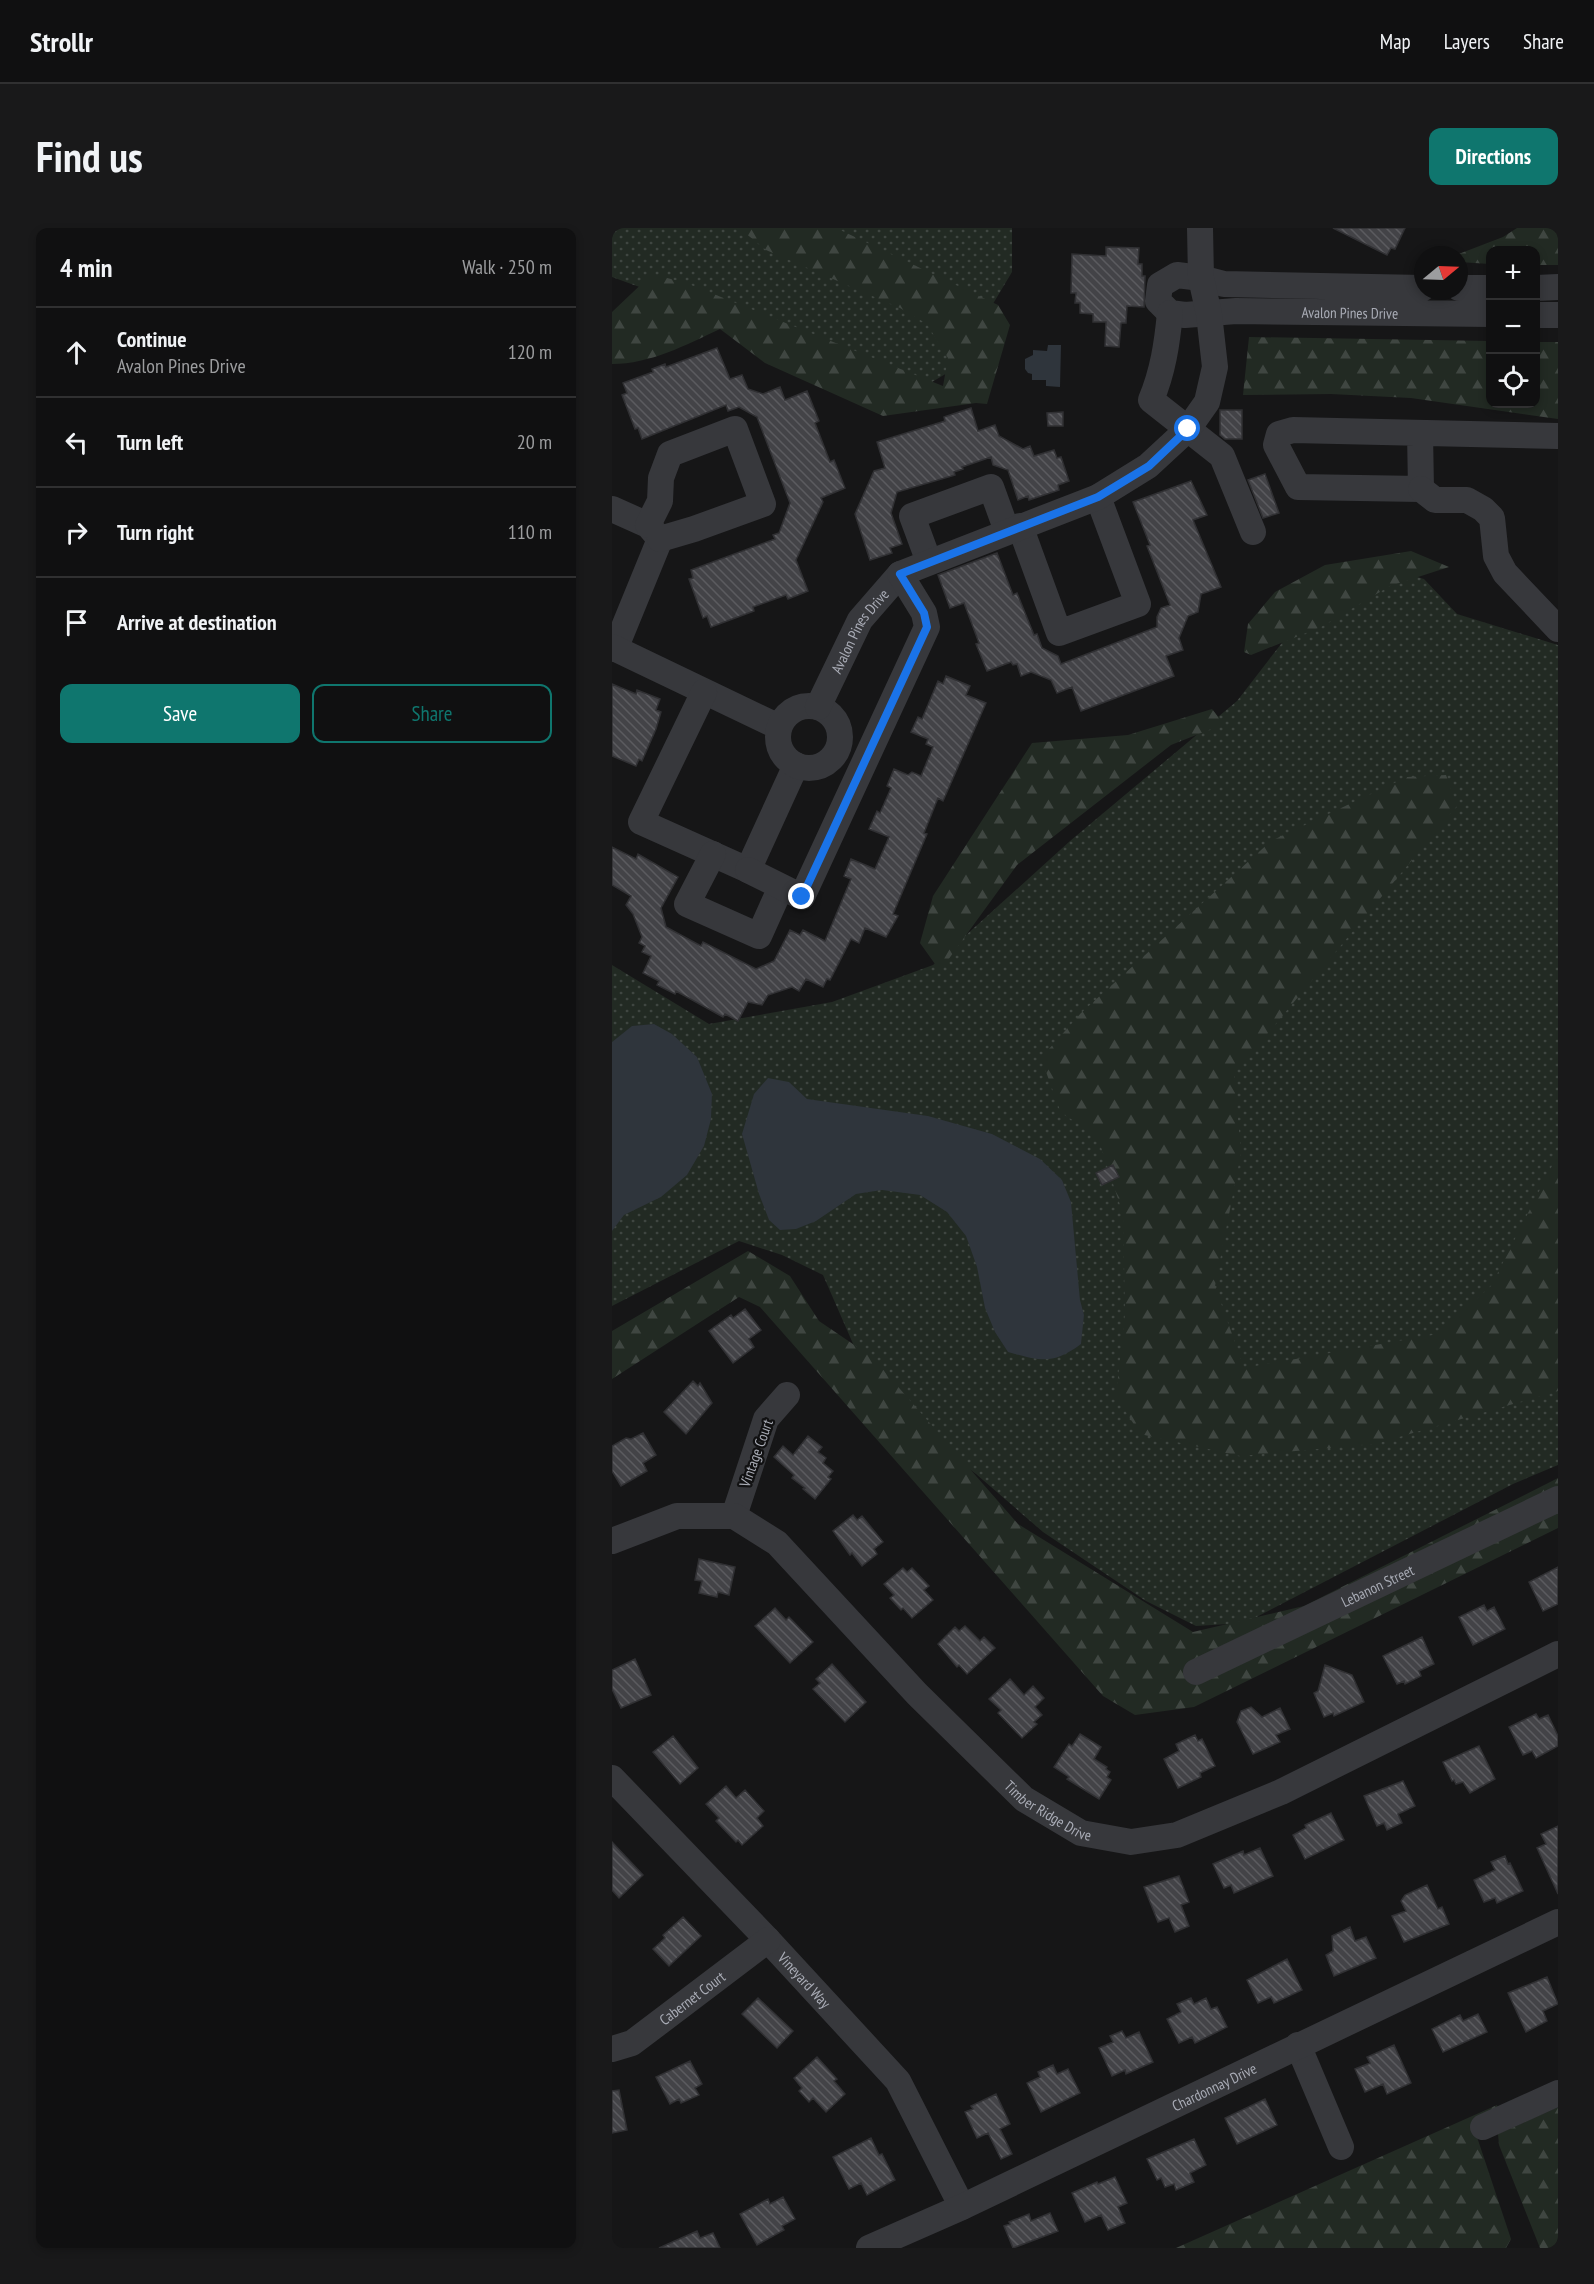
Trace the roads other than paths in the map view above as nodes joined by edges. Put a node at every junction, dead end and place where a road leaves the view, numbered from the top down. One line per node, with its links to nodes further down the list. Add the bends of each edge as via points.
1 (1200, 228): 2 (street, Avalon Pines Drive)
2 (1202, 278): 4 (street, Avalon Pines Drive, via 1224,284); 8 (street, via 1177,275 1161,285 1158,301); 9 (street, Avalon Pines Drive)
3 (1558, 287): 7 (street)
4 (1414, 288)
5 (1468, 288): 6 (street)
6 (1486, 288)
7 (1540, 288)
8 (1170, 313): 9 (street); 13 (street, via 1167,350 1151,400)
9 (1209, 314): 10 (street, Avalon Pines Drive); 13 (street, Avalon Pines Drive, via 1215,367 1207,402)
10 (1486, 314)
11 (1540, 315): 12 (street)
12 (1558, 315)
13 (1188, 429): 17 (street, Avalon Pines Drive, via 1149,466); 21 (street, via 1222,456)
14 (1420, 433): 15 (street); 16 (street); 16 (street, via 1293,430 1279,434 1276,446 1298,487)
15 (1558, 436)
16 (1421, 489): 24 (street, via 1435,500 1467,500 1483,509 1492,518 1496,556 1505,573)
17 (1098, 497): 19 (street, Avalon Pines Drive); 19 (street, via 1138,604 1059,633)
18 (612, 509): 20 (street)
19 (1014, 529): 22 (street, Avalon Pines Drive); 22 (street, via 991,487 912,516)
20 (654, 532): 20 (street, via 694,529 762,504 735,429 670,454 661,478); 25 (street)
21 (1253, 532)
22 (929, 562): 23 (street, Avalon Pines Drive)
23 (900, 574): 27 (street, Avalon Pines Drive, via 860,620); 32 (street, via 924,613 927,627 802,897)
24 (1557, 625)
25 (614, 648): 26 (street)
26 (704, 692): 28 (street); 30 (street, via 641,822)
27 (818, 707): 28 (street, via 799,707); 29 (street, via 839,728 838,748 825,764 806,768)
28 (779, 727): 29 (street, via 779,745)
29 (796, 765): 31 (street)
30 (713, 854): 31 (street); 32 (street, via 687,904 759,936)
31 (748, 870): 32 (street)
32 (781, 887)
33 (788, 1395): 35 (street, Vintage Court, via 766,1419)
34 (1558, 1499): 38 (street, Lebanon Street)
35 (734, 1516): 36 (street, via 677,1516); 37 (street, Timber Ridge Drive, via 777,1543 917,1694 1024,1799 1081,1833 1131,1842 1177,1835 1281,1791)
36 (612, 1541)
37 (1558, 1654)
38 (1196, 1672)
39 (612, 1778): 41 (street, Vineyard Way)
40 (1558, 1922): 42 (street, Chardonnay Drive)
41 (768, 1940): 43 (street, Cabernet Court, via 632,2043); 47 (street, Vineyard Way, via 898,2082)
42 (1298, 2045): 46 (street); 47 (street, Chardonnay Drive)
43 (612, 2049)
44 (1558, 2093): 45 (street)
45 (1483, 2127)
46 (1341, 2147)
47 (962, 2207): 48 (street, Chardonnay Drive)
48 (869, 2248)

